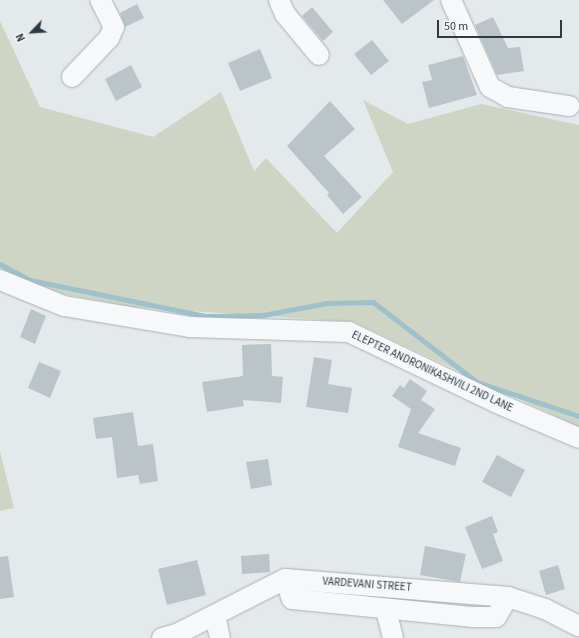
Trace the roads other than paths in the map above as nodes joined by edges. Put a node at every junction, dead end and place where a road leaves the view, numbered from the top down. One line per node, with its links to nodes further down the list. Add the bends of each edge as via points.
1 (100, 0): 5 (street, via 114,27 109,38)
2 (279, 0): 4 (street, via 285,14)
3 (451, 0): 6 (street, via 490,87 508,97)
4 (319, 55)
5 (72, 76)
6 (569, 106)
7 (0, 280): 8 (street, ELEPTER ANDRONIKASHVILI 2ND LANE, via 64,306 189,327 349,332 497,403)
8 (579, 438)
9 (285, 579): 10 (street, VARDEVANI STREET); 11 (street, via 292,599 347,602); 12 (street)
10 (508, 597): 11 (street, via 496,618); 13 (street, VARDEVANI STREET, via 546,609)
11 (386, 610): 16 (street)
12 (215, 615): 14 (street); 15 (street)
13 (579, 626)
14 (162, 638)
15 (220, 638)
16 (393, 638)

